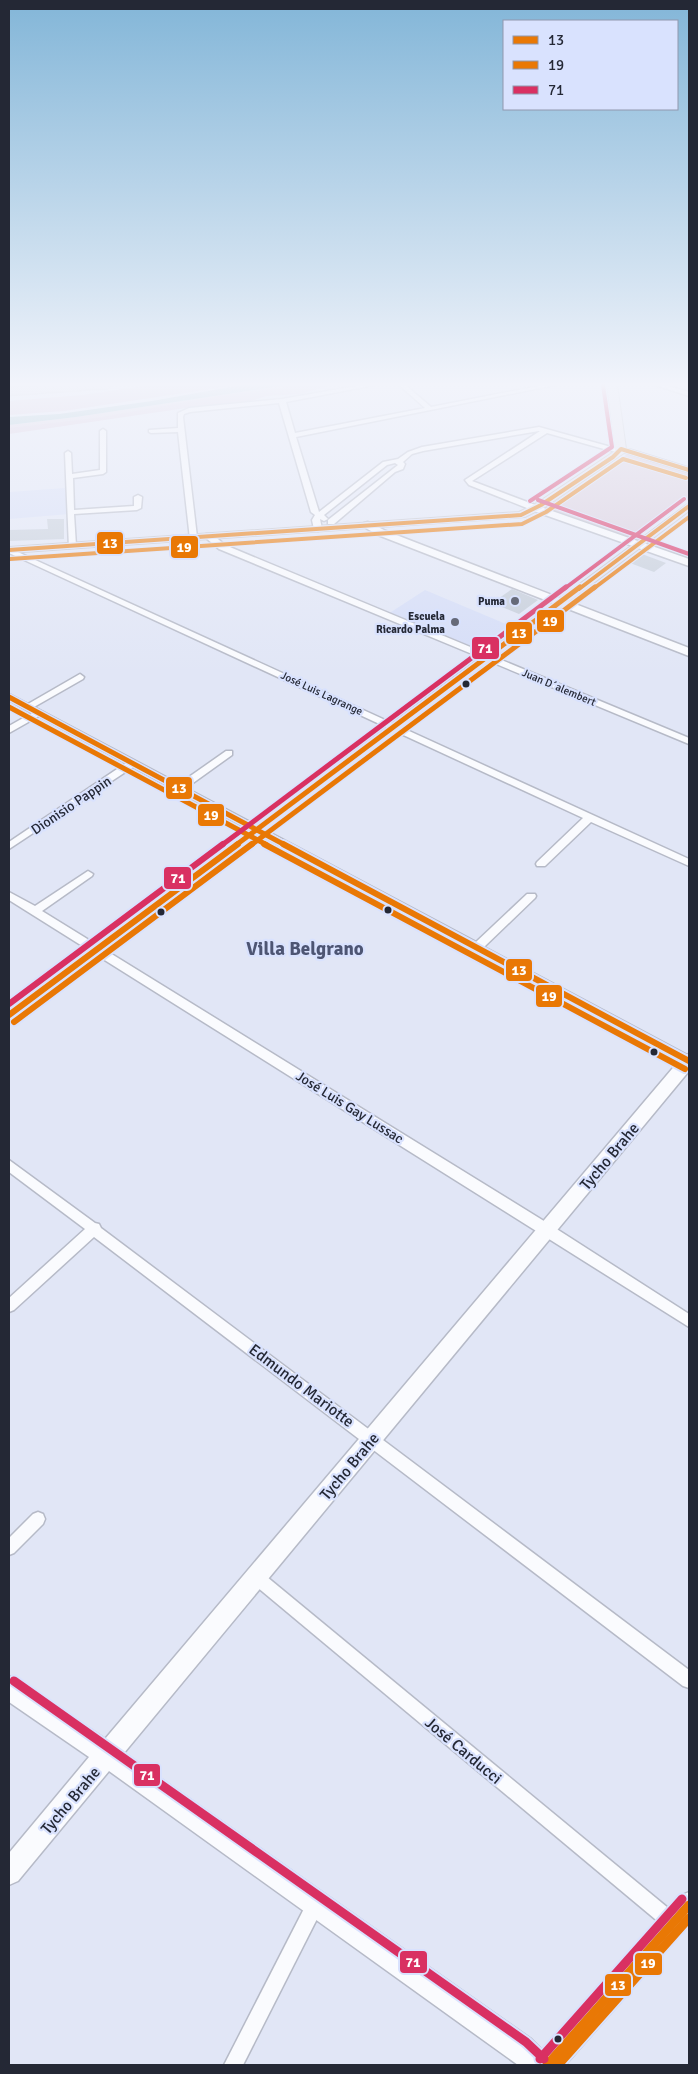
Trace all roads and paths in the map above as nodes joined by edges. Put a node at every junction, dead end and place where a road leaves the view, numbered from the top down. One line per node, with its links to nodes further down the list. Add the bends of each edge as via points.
1 (70, 481): 11 (street)
2 (187, 481): 17 (street)
3 (305, 481): 12 (street)
4 (363, 481): 12 (street)
5 (381, 481): 13 (street)
6 (469, 481): 10 (street)
7 (577, 481): 10 (main road)
8 (138, 497): 11 (street, via 138,508)
9 (689, 506): 18 (main road)
10 (535, 508): 14 (main road, via 521,515); 18 (main road)
11 (70, 512): 19 (street)
12 (318, 516): 13 (street); 15 (street)
13 (333, 525): 14 (main road); 15 (main road)
14 (368, 525): 22 (main road)
15 (318, 529): 16 (main road)
16 (209, 536): 17 (main road); 24 (street, Juan D´alembert, via 222,546)
17 (193, 537): 19 (main road)
18 (638, 545): 21 (main road); 22 (main road)
19 (72, 546): 20 (main road)
20 (9, 550): 29 (street, José Luis Lagrange)
21 (689, 563)
22 (562, 602): 23 (main road); 24 (main road)
23 (689, 652)
24 (488, 657): 29 (main road); 31 (street, Juan D´alembert)
25 (80, 677): 27 (street)
26 (9, 697): 27 (street)
27 (28, 707): 28 (street)
28 (38, 713): 30 (street); 33 (street)
29 (395, 727): 35 (street, José Luis Lagrange); 36 (main road)
30 (9, 730)
31 (689, 742)
32 (230, 753): 34 (street)
33 (133, 763): 34 (street); 37 (street, Dionisio Pappin)
34 (180, 788): 36 (street)
35 (590, 817): 38 (street, José Luis Lagrange); 39 (street)
36 (257, 830): 44 (street); 45 (main road)
37 (9, 846)
38 (689, 863)
39 (541, 864)
40 (88, 874): 43 (street)
41 (9, 895): 43 (street, José Luis Gay Lussac)
42 (531, 896): 44 (street)
43 (35, 911): 45 (street, José Luis Gay Lussac)
44 (477, 947): 47 (street)
45 (96, 950): 46 (main road); 50 (street, José Luis Gay Lussac)
46 (9, 1015)
47 (689, 1060): 50 (main road, Tycho Brahe)
48 (9, 1164): 49 (street, Edmundo Mariotte)
49 (95, 1228): 51 (street); 53 (street, Edmundo Mariotte)
50 (547, 1230): 52 (street, José Luis Gay Lussac); 53 (main road, Tycho Brahe)
51 (9, 1306)
52 (689, 1321)
53 (373, 1439): 56 (main road, Tycho Brahe); 57 (street, Edmundo Mariotte)
54 (38, 1519): 55 (street)
55 (9, 1548)
56 (256, 1576): 59 (main road, Tycho Brahe); 62 (street, José Carducci)
57 (689, 1680)
58 (9, 1688): 59 (main road)
59 (107, 1755): 60 (main road, Tycho Brahe); 61 (main road)
60 (9, 1872)
61 (316, 1903): 63 (street); 64 (main road, via 521,2049)
62 (681, 1914): 65 (main road)
63 (233, 2065)
64 (538, 2065)
65 (547, 2065)

